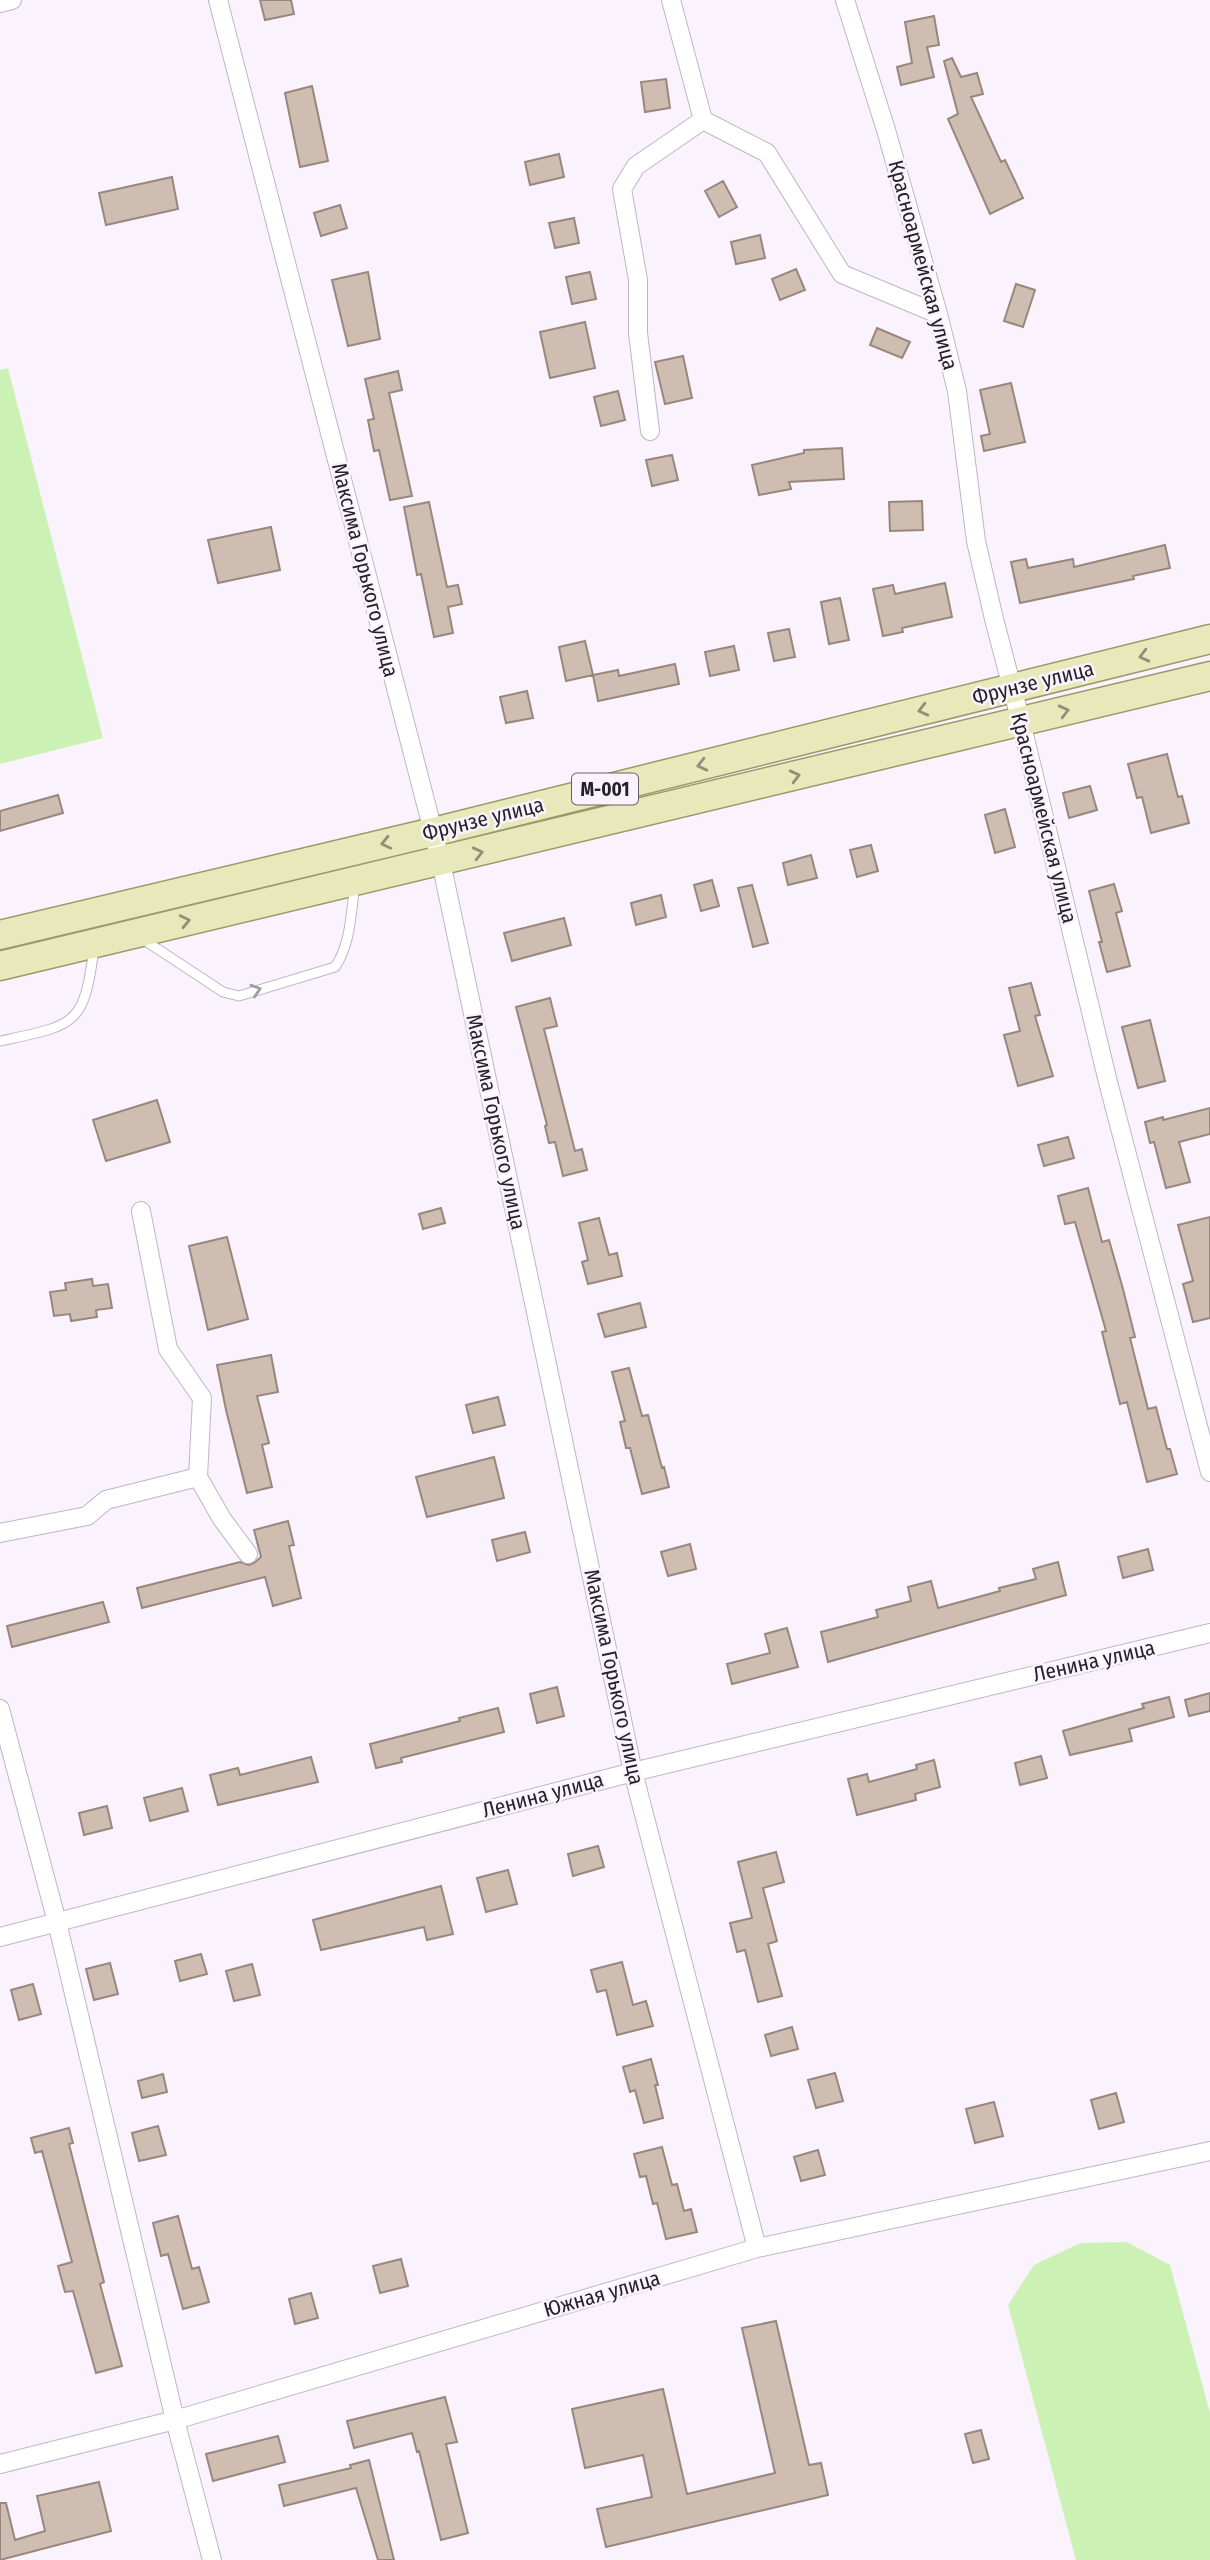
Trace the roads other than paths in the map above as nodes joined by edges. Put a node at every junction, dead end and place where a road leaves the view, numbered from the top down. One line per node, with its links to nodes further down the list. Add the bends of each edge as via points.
1 (12, 0): 5 (street)
2 (218, 0): 13 (street, Максима Горького улица)
3 (671, 0): 6 (street)
4 (845, 0): 7 (street, Красноармейская улица)
5 (0, 3)
6 (703, 120): 7 (street, via 766,153 842,274); 8 (street, via 636,166 622,189 638,280 638,333)
7 (938, 314): 11 (street, Красноармейская улица, via 957,391 976,541)
8 (650, 431)
9 (1210, 639): 11 (main road, Фрунзе улица / M-001, one-way to 11)
10 (1210, 676): 12 (main road, Фрунзе улица / M-001, one-way to 10)
11 (1012, 688): 12 (street, Красноармейская улица); 13 (main road, Фрунзе улица / M-001, one-way to 13)
12 (1021, 722): 14 (main road, Фрунзе улица / M-001, one-way to 12); 22 (street, Красноармейская улица, via 1108,1082)
13 (433, 832): 14 (street, Максима Горького улица); 17 (main road, Фрунзе улица / M-001, one-way to 17)
14 (441, 862): 15 (main road, Фрунзе улица / M-001); 29 (street, Максима Горького улица)
15 (355, 883): 16 (main road, Фрунзе улица / M-001, one-way to 15); 16 (lane, one-way to 15, via 223,992 239,996 335,967 346,944)
16 (134, 933): 18 (main road, Фрунзе улица / M-001)
17 (0, 935)
18 (94, 943): 19 (main road, Фрунзе улица / M-001); 20 (lane, via 81,1008 48,1031)
19 (0, 966)
20 (0, 1041)
21 (141, 1211): 24 (street, via 168,1349 202,1398)
22 (1207, 1451): 23 (street, Красноармейская улица)
23 (1210, 1472)
24 (198, 1477): 25 (street, via 106,1500 87,1516); 26 (street)
25 (0, 1533)
26 (248, 1554)
27 (1210, 1633): 29 (street, Ленина улица)
28 (0, 1709): 30 (street)
29 (633, 1772): 30 (street, Ленина улица); 33 (street, Максима Горького улица)
30 (57, 1922): 31 (street, Ленина улица); 34 (street)
31 (0, 1937)
32 (1210, 2151): 33 (street, Южная улица)
33 (757, 2248): 34 (street, Южная улица)
34 (175, 2420): 35 (street, Южная улица); 36 (street)
35 (0, 2464)
36 (212, 2560)

